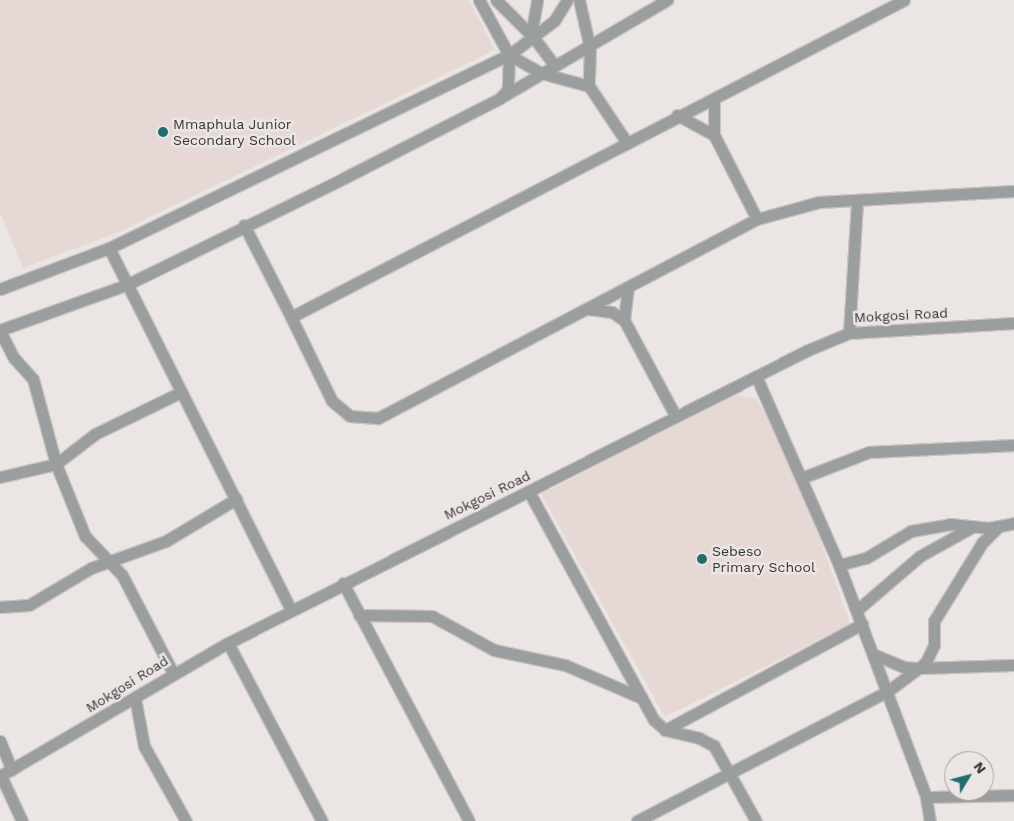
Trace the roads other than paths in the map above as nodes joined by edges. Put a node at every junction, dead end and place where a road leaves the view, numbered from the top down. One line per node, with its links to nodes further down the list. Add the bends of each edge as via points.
1 (479, 0): 10 (street)
2 (496, 0): 8 (street)
3 (537, 0): 8 (street)
4 (568, 0): 8 (street, via 554,21)
5 (578, 0): 9 (street)
6 (904, 0): 15 (street)
7 (663, 1): 9 (street)
8 (531, 35): 10 (street); 11 (street)
9 (590, 48): 11 (street); 13 (street)
10 (509, 55): 12 (street); 14 (street, via 508,89); 23 (street)
11 (555, 66): 12 (street)
12 (542, 73): 13 (street); 14 (street)
13 (589, 86): 18 (street)
14 (500, 98): 22 (street)
15 (714, 99): 16 (street); 17 (street)
16 (677, 115): 17 (street); 18 (street)
17 (714, 135): 21 (street)
18 (628, 143): 28 (street)
19 (1014, 191): 20 (street)
20 (857, 201): 21 (street, via 799,205); 32 (street)
21 (757, 219): 25 (street)
22 (244, 225): 24 (street); 28 (street)
23 (109, 248): 24 (street); 26 (street)
24 (126, 285): 31 (street); 34 (street)
25 (628, 287): 27 (street); 29 (street)
26 (0, 289)
27 (588, 309): 28 (street, via 400,407 363,420 342,411 332,401); 29 (street, via 612,312)
28 (291, 317)
29 (624, 320): 35 (street)
30 (1014, 323): 32 (street, Mokgosi Road)
31 (0, 331): 37 (street, via 14,358 33,378)
32 (849, 333): 33 (street, Mokgosi Road)
33 (756, 376): 35 (street, Mokgosi Road); 39 (street)
34 (181, 392): 37 (street, via 95,434); 41 (street)
35 (675, 415): 40 (street, Mokgosi Road)
36 (1014, 445): 39 (street, via 869,452)
37 (56, 464): 38 (street); 45 (street, via 85,536)
38 (0, 477)
39 (804, 477): 46 (street)
40 (528, 492): 47 (street, Mokgosi Road); 60 (street)
41 (236, 500): 45 (street, via 150,549); 49 (street)
42 (1014, 523): 44 (street)
43 (974, 526): 44 (street); 46 (street, via 950,524 911,531 866,558); 50 (street, via 920,556)
44 (999, 526): 56 (street, via 982,543 934,621 932,655)
45 (107, 561): 48 (street, via 29,605); 57 (street, via 122,575)
46 (839, 565): 50 (street)
47 (343, 583): 49 (street, Mokgosi Road); 51 (street)
48 (0, 607)
49 (291, 610): 53 (street, Mokgosi Road)
50 (857, 610): 52 (street)
51 (359, 614): 60 (street, via 432,616 494,650 564,664); 71 (street)
52 (862, 624): 54 (street); 61 (street)
53 (228, 643): 57 (street, Mokgosi Road); 70 (street)
54 (873, 654): 56 (street, via 891,664); 58 (street)
55 (1014, 665): 56 (street)
56 (919, 668): 58 (street)
57 (173, 673): 59 (street, Mokgosi Road)
58 (888, 691): 64 (street); 67 (street)
59 (135, 698): 63 (street, Mokgosi Road); 69 (street, via 144,746)
60 (642, 698): 61 (street)
61 (665, 730): 64 (street, via 699,738 714,746)
62 (0, 741): 63 (street)
63 (12, 770): 65 (street, Mokgosi Road)
64 (732, 774): 72 (street); 73 (street)
65 (0, 776): 68 (street)
66 (1014, 795): 67 (street)
67 (926, 797): 74 (street)
68 (22, 821)
69 (186, 821)
70 (322, 821)
71 (469, 821)
72 (637, 821)
73 (756, 821)
74 (930, 821)

